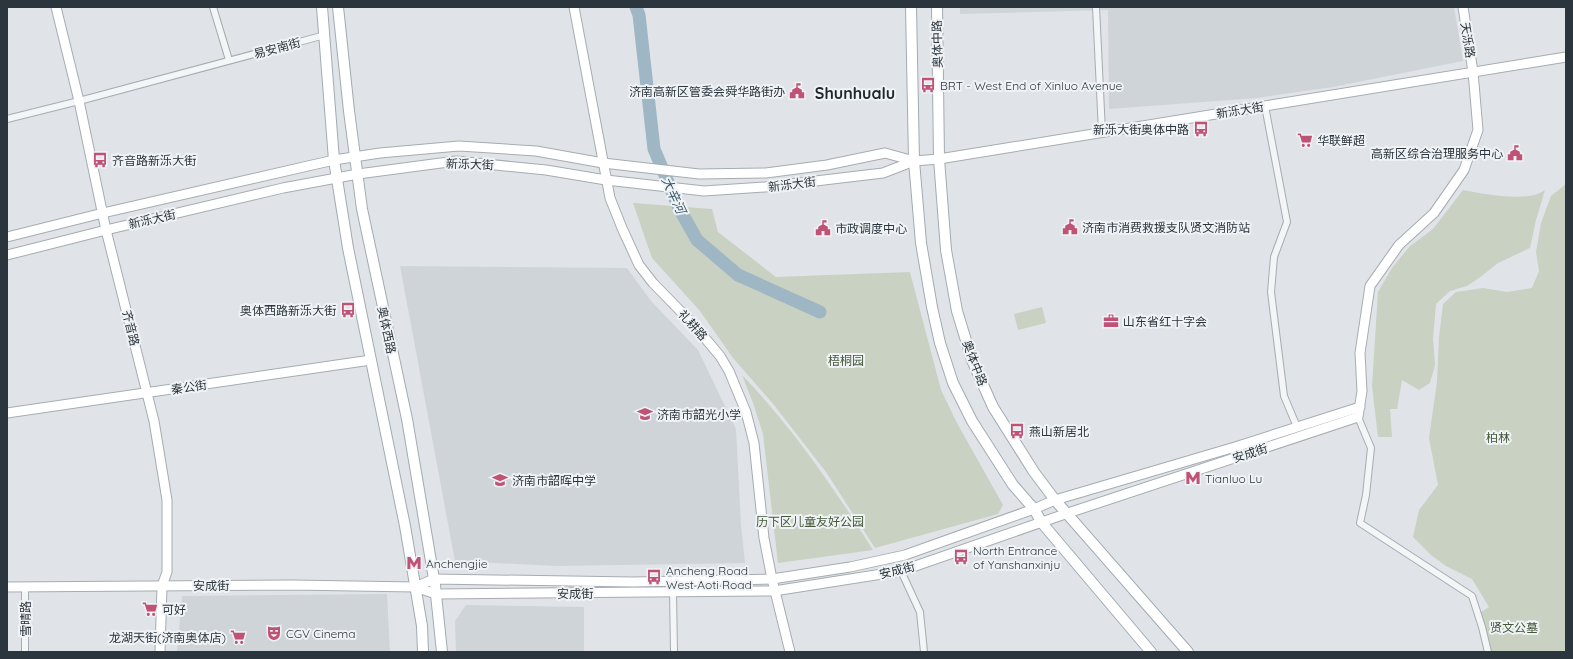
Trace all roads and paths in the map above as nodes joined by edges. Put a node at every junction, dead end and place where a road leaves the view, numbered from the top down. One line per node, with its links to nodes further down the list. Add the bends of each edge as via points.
1 (56, 7): 14 (street, 齐音路)
2 (213, 7): 12 (street)
3 (322, 7): 10 (main road, 奥体西路)
4 (338, 7): 18 (main road, 奥体西路)
5 (574, 7): 22 (street, 礼耕路)
6 (911, 7): 21 (main road, 奥体中路)
7 (937, 7): 19 (main road, 奥体中路)
8 (1096, 7): 17 (street)
9 (1463, 7): 13 (street, 天泺路)
10 (325, 35): 12 (street, 易安南街); 20 (main road, 奥体西路)
11 (1566, 57): 13 (street, 新泺大街)
12 (229, 60): 14 (street, 易安南街)
13 (1473, 72): 15 (street, 新泺大街); 32 (street, 天泺路, via 1478,130 1464,170 1434,213 1399,245 1370,286 1360,353)
14 (79, 101): 16 (street); 26 (street, 齐音路)
15 (1265, 106): 17 (street, 新泺大街); 35 (street, via 1287,222 1274,257 1271,292 1284,396)
16 (7, 119)
17 (1102, 132): 19 (street, 新泺大街)
18 (356, 157): 20 (street, 新泺大街); 22 (street, 新泺大街, via 459,146 536,151); 23 (main road, 奥体西路)
19 (939, 159): 21 (street, 新泺大街); 36 (main road, 奥体中路, via 946,250 957,311 972,360 993,407)
20 (334, 160): 24 (main road, 奥体西路); 26 (street, 新泺大街)
21 (914, 161): 22 (street, 新泺大街, via 885,153 827,165 766,173 699,174); 25 (street, 新泺大街, via 883,173 765,187 698,190); 37 (main road, 奥体中路, via 921,243 932,307 953,383 972,421 1009,479)
22 (603, 163): 25 (street, 礼耕路)
23 (358, 174): 24 (street, 新泺大街); 25 (street, 新泺大街, via 456,161 546,170); 41 (main road, 奥体西路, via 362,209 407,419)
24 (337, 177): 27 (street, 新泺大街); 30 (main road, 奥体西路, via 348,248)
25 (606, 180): 42 (street, 礼耕路, via 610,198 639,265 694,325 729,371 746,412 754,443 764,538)
26 (103, 213): 27 (street, 齐音路); 28 (street, 新泺大街)
27 (106, 230): 29 (street, 新泺大街); 31 (street, 齐音路)
28 (7, 237)
29 (7, 256)
30 (371, 360): 31 (street, 秦公街); 46 (main road, 奥体西路)
31 (147, 393): 33 (street, 秦公街); 43 (street, 齐音路, via 167,500 167,572)
32 (1360, 407): 34 (street, 天泺路); 35 (street, 安成街)
33 (7, 413)
34 (1358, 417): 38 (street, 安成街); 59 (street, via 1371,448 1360,523 1472,596)
35 (1297, 427): 36 (street, 安成街)
36 (1055, 500): 37 (street); 38 (main road, 奥体中路)
37 (1034, 509): 39 (main road, 奥体中路); 42 (street, 安成街, via 905,555 850,567)
38 (1068, 513): 39 (street, 安成街); 58 (main road, 奥体中路)
39 (1042, 523): 40 (street, 安成街); 57 (main road, 奥体中路)
40 (901, 571): 47 (street, 安成街); 56 (street, via 920,612)
41 (434, 579): 42 (street, 安成街, via 633,582); 46 (street, 安成街); 49 (main road, 奥体西路)
42 (772, 579): 47 (street, 礼耕路)
43 (163, 585): 45 (street, 安成街); 46 (street, 安成街); 51 (street, 齐音路)
44 (7, 587): 45 (street, 安成街)
45 (25, 587): 50 (street, 雪晴路)
46 (415, 587): 49 (street, 安成街); 52 (main road, 奥体西路, via 422,626)
47 (774, 591): 48 (street, 安成街); 55 (street, 礼耕路)
48 (673, 592): 49 (street, 安成街); 54 (street)
49 (436, 594): 53 (main road, 奥体西路)
50 (25, 652)
51 (160, 652)
52 (423, 652)
53 (442, 652)
54 (674, 652)
55 (790, 652)
56 (924, 652)
57 (1151, 652)
58 (1188, 652)
59 (1488, 652)

